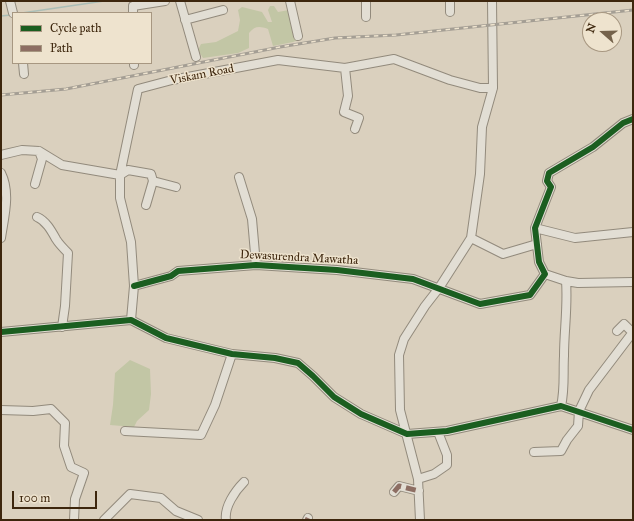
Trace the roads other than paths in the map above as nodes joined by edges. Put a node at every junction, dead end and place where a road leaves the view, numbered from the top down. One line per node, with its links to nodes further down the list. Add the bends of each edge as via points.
1 (10, 1): 9 (street)
2 (165, 1): 10 (street, via 133,6)
3 (180, 1): 13 (street)
4 (290, 1): 14 (street)
5 (366, 1): 12 (street)
6 (450, 1): 11 (street)
7 (492, 1): 19 (street)
8 (223, 10): 13 (street)
9 (13, 12)
10 (133, 12)
11 (450, 12)
12 (366, 17)
13 (185, 20): 15 (street)
14 (298, 36)
15 (196, 57)
16 (23, 64): 18 (street)
17 (345, 68): 19 (street, Viskam Road, via 394,59 450,80 480,88); 21 (street, via 348,96 344,112 359,118); 25 (street, Viskam Road, via 278,60 138,89)
18 (24, 74)
19 (493, 88): 35 (street, via 482,127 480,174)
20 (633, 119): 32 (street, via 623,123 593,146 549,173 547,177 551,187)
21 (355, 129)
22 (39, 151): 23 (street, via 22,150); 25 (street, via 62,165); 28 (street, via 42,159)
23 (1, 155)
24 (1, 173): 34 (street, via 6,192)
25 (120, 175): 27 (street, via 128,170 152,174); 41 (street, Viskam Road, via 120,198 131,242)
26 (240, 177): 37 (street, via 252,219)
27 (153, 181): 29 (street); 30 (street)
28 (35, 184)
29 (176, 187)
30 (146, 205)
31 (37, 217): 44 (street, via 52,230 68,253)
32 (535, 228): 33 (street, via 575,238); 36 (street)
33 (633, 232)
34 (1, 238)
35 (471, 238): 36 (street, via 503,254); 42 (street)
36 (537, 244): 38 (street, via 539,262)
37 (256, 265): 41 (street, Dewasurendra Mawatha, via 178,271 171,276); 42 (street, Dewasurendra Mawatha, via 388,275)
38 (545, 274): 39 (street); 42 (street, Dewasurendra Mawatha, via 530,295 480,304)
39 (566, 281): 40 (street); 49 (street, via 564,391)
40 (633, 282)
41 (134, 286): 43 (street, Viskam Road)
42 (439, 288): 55 (street, via 404,339 399,355 400,410)
43 (131, 320): 44 (street); 48 (street, via 166,338)
44 (62, 327): 46 (street)
45 (617, 331): 47 (street, via 624,324)
46 (1, 332)
47 (633, 334): 51 (street, via 589,390)
48 (232, 354): 53 (street, via 215,405 201,435); 55 (street, via 298,363 334,397 361,414)
49 (561, 406): 51 (street); 54 (street)
50 (1, 410): 61 (street, via 51,409 65,423 64,446 71,467 84,473 75,499)
51 (579, 411): 52 (street); 56 (street, via 578,426 561,450)
52 (633, 430)
53 (125, 431)
54 (438, 432): 55 (street); 57 (street, via 447,455 447,465 434,474)
55 (407, 434): 57 (street)
56 (534, 452)
57 (418, 479): 59 (street)
58 (244, 482): 64 (street, via 236,490 225,514)
59 (419, 491): 60 (street, via 399,486); 65 (street)
60 (394, 492)
61 (74, 520)
62 (104, 520): 63 (street, via 130,494 161,498 176,511)
63 (198, 520)
64 (226, 520)
65 (420, 520)

